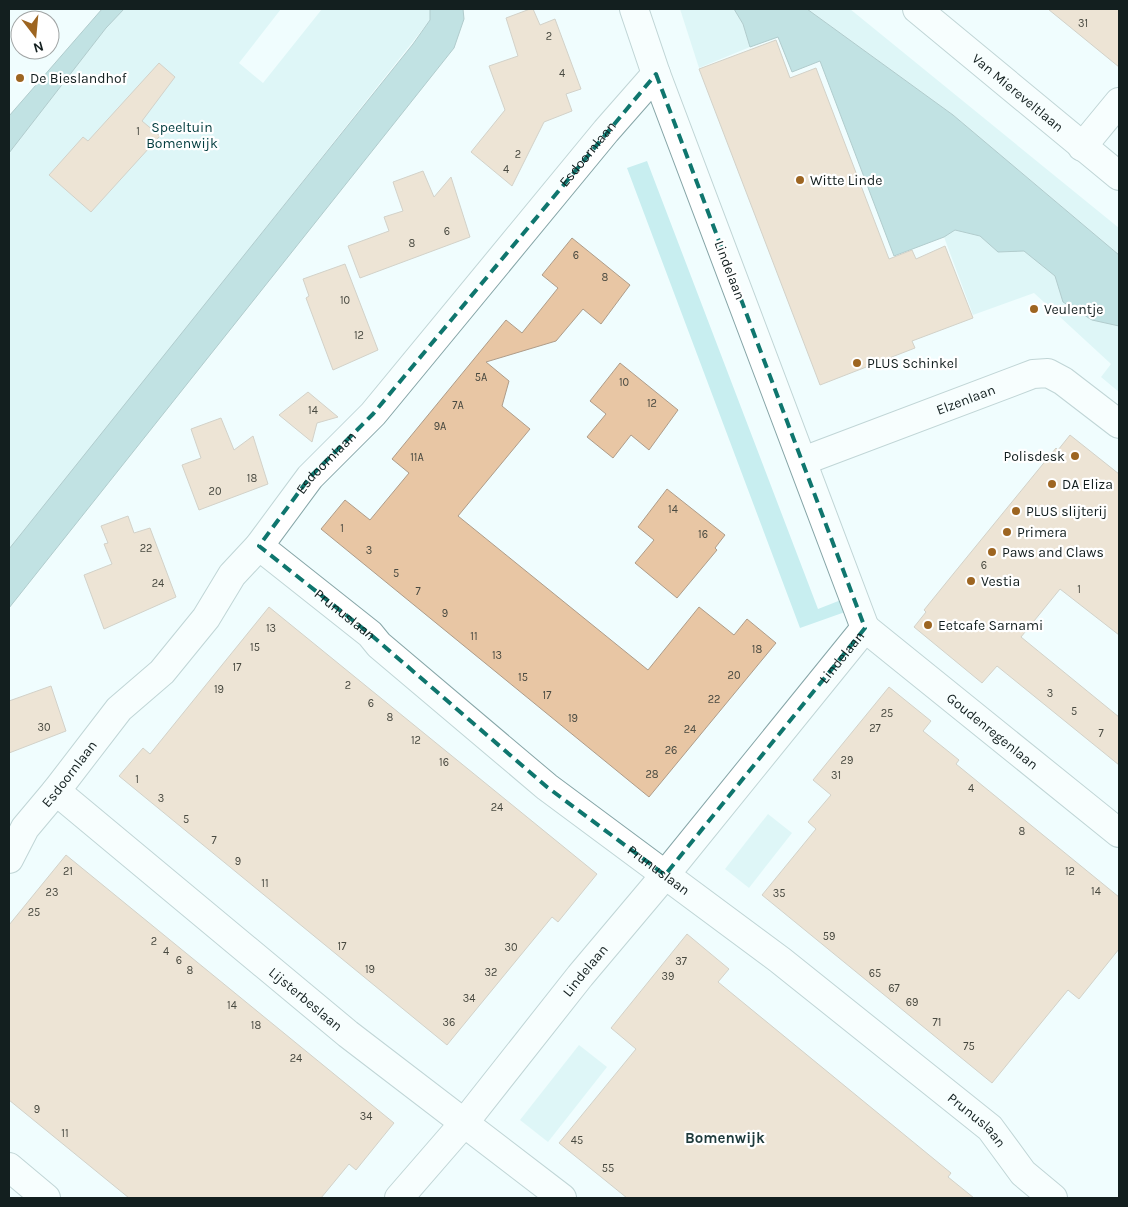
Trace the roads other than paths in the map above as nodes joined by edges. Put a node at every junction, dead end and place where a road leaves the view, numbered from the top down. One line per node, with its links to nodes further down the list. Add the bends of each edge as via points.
1 (634, 9): 3 (street, Lindelaan)
2 (917, 9): 5 (street, Van Miereveltlaan)
3 (656, 74): 8 (street, Lindelaan); 9 (street, Esdoornlaan, via 379,407 310,477)
4 (1119, 102): 5 (street)
5 (1082, 147): 6 (street, Van Miereveltlaan)
6 (1119, 176)
7 (1119, 424): 8 (street, Elzenlaan, via 1064,381 1048,373 1033,374)
8 (803, 461): 10 (street, Lindelaan)
9 (258, 546): 11 (street, Esdoornlaan, via 232,575 206,618 162,672 119,709); 14 (street, Prunuslaan, via 370,634 547,787)
10 (865, 628): 12 (street, Goudenregenlaan); 14 (street, Lindelaan)
11 (56, 791): 13 (street, Esdoornlaan, via 25,828); 15 (street, Lijsterbeslaan, via 348,1034)
12 (1119, 833)
13 (9, 858)
14 (665, 875): 15 (street, Lindelaan, via 575,982); 20 (street, Prunuslaan, via 780,960 990,1128 1023,1173)
15 (464, 1123): 18 (street, Lindelaan); 19 (street, Lijsterbeslaan)
16 (9, 1168): 17 (street)
17 (46, 1198)
18 (399, 1198)
19 (562, 1198)
20 (1054, 1198)

